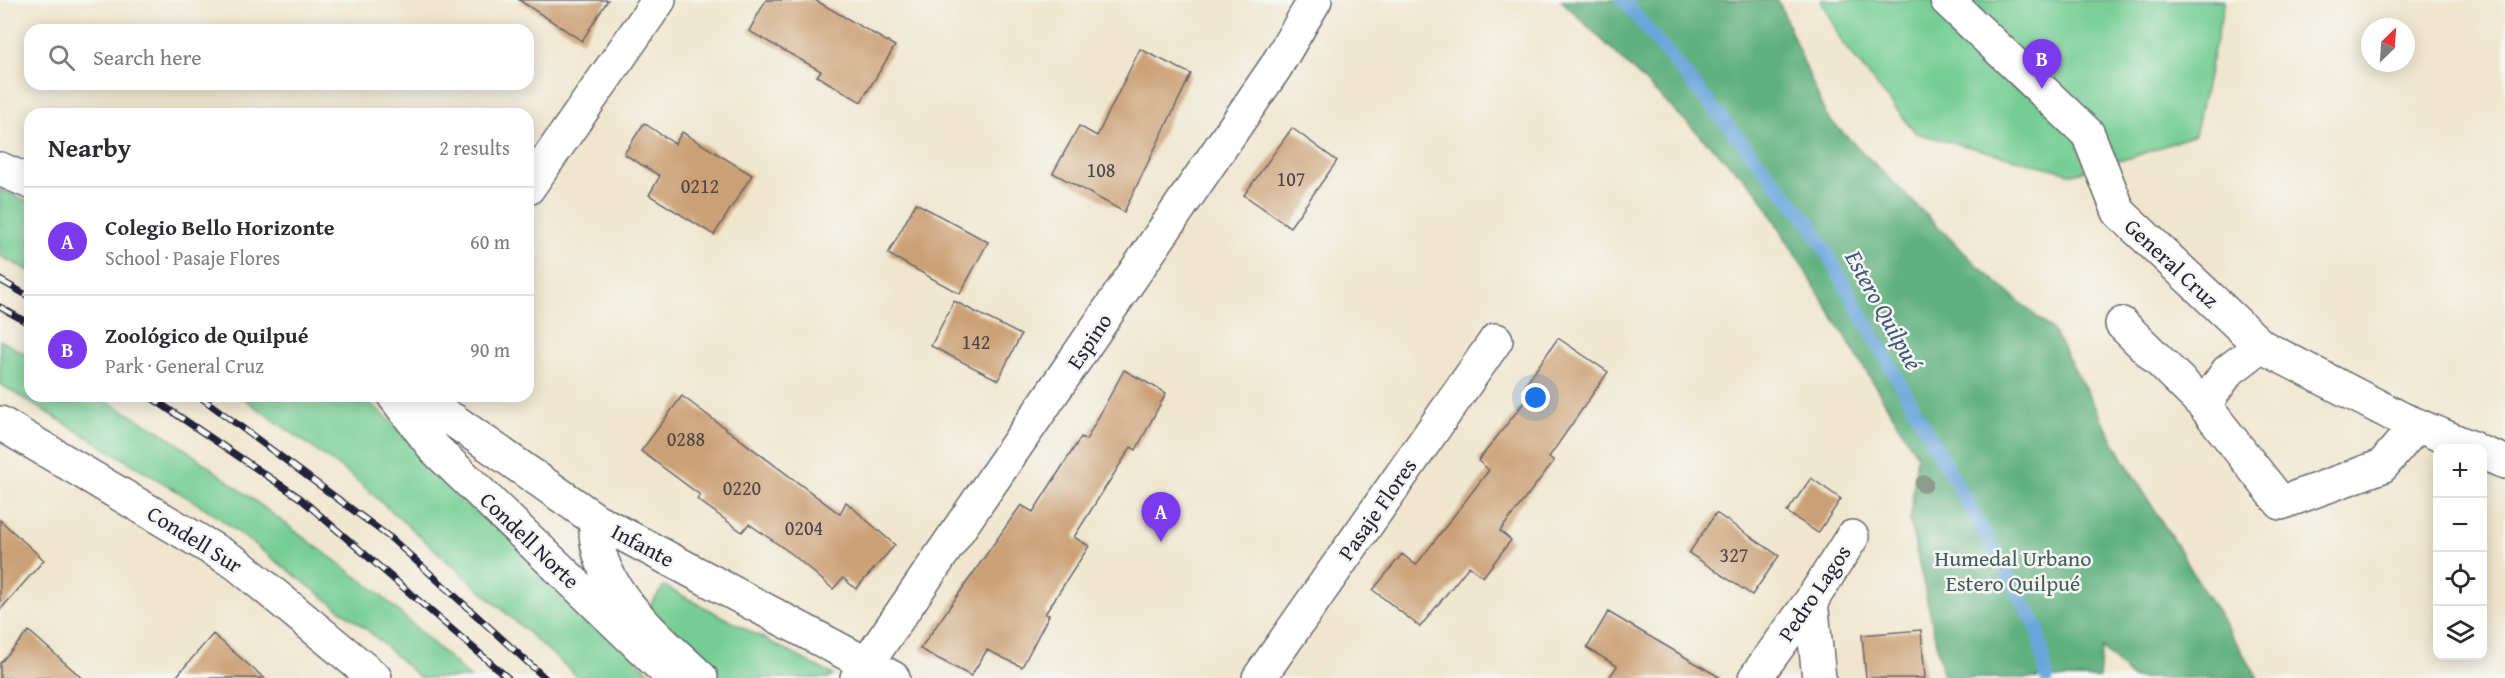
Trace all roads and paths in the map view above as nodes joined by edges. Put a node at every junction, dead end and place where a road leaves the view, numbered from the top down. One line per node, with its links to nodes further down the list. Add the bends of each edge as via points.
1 (659, 0): 6 (street)
2 (1315, 0): 21 (street, Espino, via 1275,68)
3 (1947, 0): 9 (street, General Cruz, via 2088,134 2119,212)
4 (0, 169): 5 (street)
5 (24, 179)
6 (534, 179)
7 (2122, 324): 12 (street)
8 (1496, 340): 25 (street, Pasaje Flores)
9 (2261, 346): 12 (street, via 2228,371); 14 (street, General Cruz)
10 (399, 402): 23 (street, Condell Norte, via 435,449)
11 (416, 402): 18 (street, Infante, via 453,420)
12 (2204, 405): 14 (street, via 2281,503 2382,466)
13 (0, 423): 22 (street, Condell Sur, via 236,563)
14 (2417, 425): 15 (street, General Cruz)
15 (2462, 444)
16 (2487, 455): 17 (street)
17 (2505, 462)
18 (596, 520): 21 (street, Infante); 24 (street, Condell Norte, via 594,541 614,585 641,621)
19 (1852, 537): 20 (street, Pedro Lagos)
20 (1810, 601): 26 (street, Pedro Lagos); 27 (street)
21 (872, 673)
22 (375, 678)
23 (673, 678)
24 (701, 678)
25 (1259, 678)
26 (1755, 678)
27 (1819, 678)

